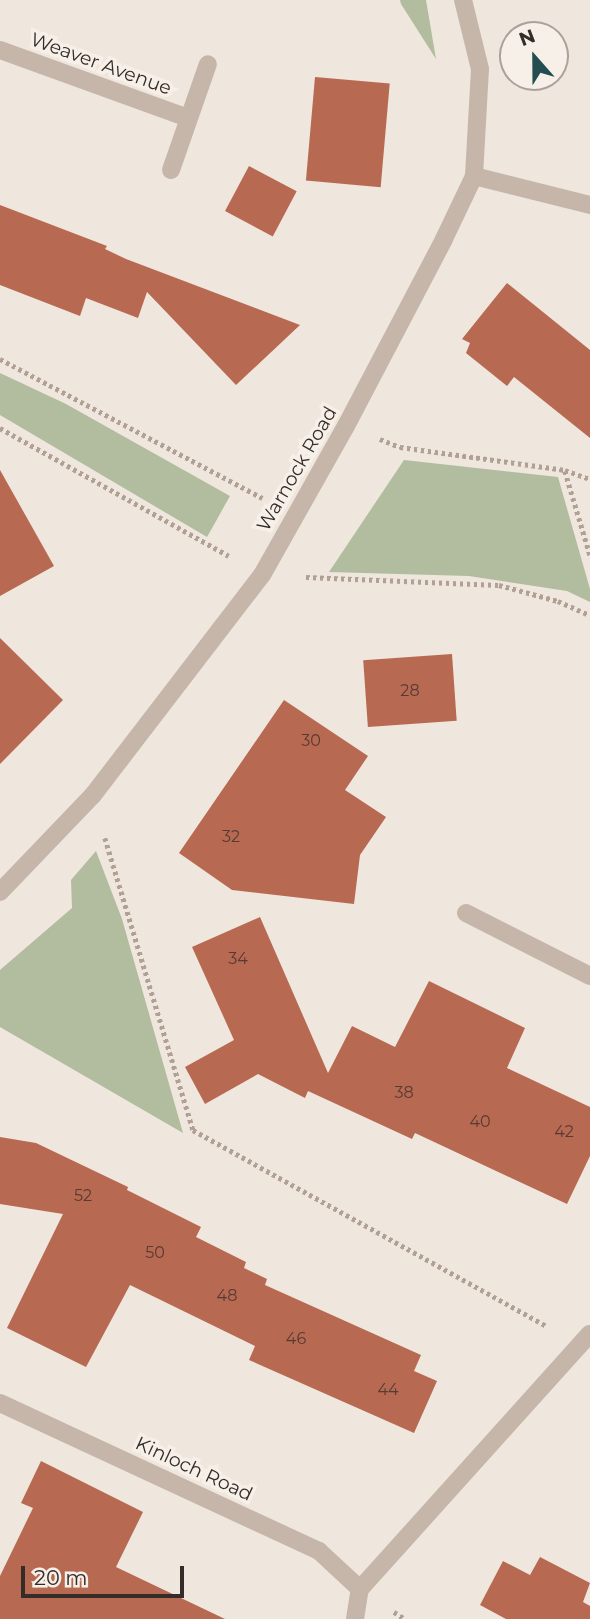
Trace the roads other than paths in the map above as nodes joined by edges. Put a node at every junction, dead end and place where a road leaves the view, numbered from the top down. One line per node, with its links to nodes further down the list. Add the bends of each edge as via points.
1 (463, 0): 6 (street, Warnock Road, via 480,69)
2 (0, 50): 4 (street, Weaver Avenue)
3 (208, 64): 4 (street, Weaver Avenue)
4 (188, 118): 5 (street, Weaver Avenue)
5 (171, 170)
6 (474, 176): 7 (street); 8 (street, Warnock Road, via 346,426 262,575 93,795)
7 (590, 205)
8 (0, 892)
9 (466, 912): 10 (street)
10 (590, 976)
11 (585, 1339): 13 (street)
12 (0, 1403): 13 (street, Kinloch Road, via 319,1551)
13 (360, 1589): 14 (street)
14 (355, 1619)

